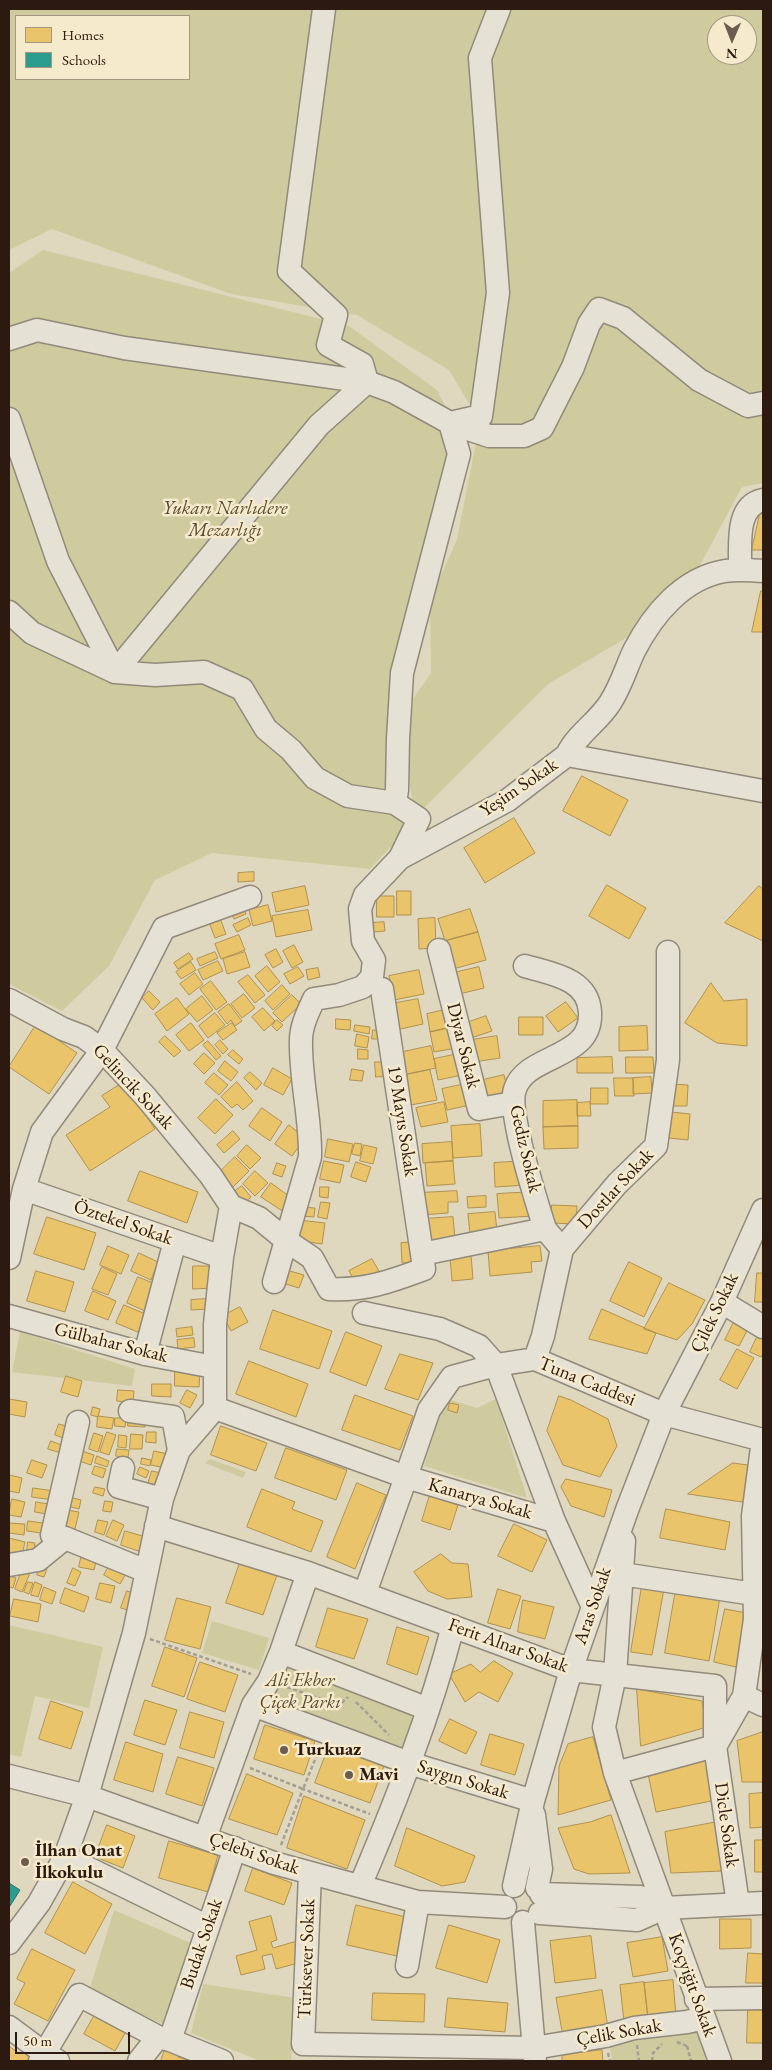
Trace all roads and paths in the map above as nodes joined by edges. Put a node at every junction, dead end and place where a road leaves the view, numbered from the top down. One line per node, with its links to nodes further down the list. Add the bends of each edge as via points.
1 (324, 9): 4 (street, via 289,271 336,315 328,345 362,364)
2 (499, 9): 7 (street, via 480,58 498,293 481,416)
3 (9, 339): 4 (street, via 37,330 124,348)
4 (367, 382): 7 (street, via 394,392); 12 (street, via 319,425)
5 (763, 403): 7 (street, via 748,406 699,380 623,318 598,309 542,428 524,436 489,436)
6 (9, 419): 12 (street, via 58,561)
7 (450, 423): 15 (street, via 460,454 402,673)
8 (763, 500): 9 (street, via 753,504 743,518)
9 (740, 570): 10 (street); 13 (street, via 714,574 691,583 660,611 641,638 609,705 572,744)
10 (763, 571)
11 (9, 612): 12 (street, via 32,633)
12 (115, 672): 15 (street, via 155,675 204,672 242,689 266,729 315,778 348,796)
13 (567, 755): 14 (street, Yeşim Sokak); 16 (street, Yeşim Sokak, via 508,800)
14 (763, 791)
15 (395, 803): 16 (street, via 419,819)
16 (400, 858): 31 (street, via 365,895 360,909 363,941 374,960 372,977 363,987 339,996 314,999 306,1016 301,1039 310,1157)
17 (250, 897): 23 (street, via 164,928)
18 (439, 950): 24 (street, Diyar Sokak, via 479,1109)
19 (668, 952): 32 (street, Dostlar Sokak, via 668,1060 656,1146 617,1184)
20 (524, 966): 24 (street, Gediz Sokak, via 578,986 587,997 591,1015 586,1032 577,1044 522,1076 515,1089)
21 (382, 989): 33 (street, 19 Mayıs Sokak)
22 (9, 1000): 23 (street, Gelincik Sokak, via 63,1030 84,1037)
23 (102, 1050): 25 (street, via 42,1132); 26 (street, Gelincik Sokak, via 145,1096)
24 (513, 1103): 29 (street, Gediz Sokak)
25 (24, 1189): 28 (street); 30 (street, Öztekel Sokak)
26 (231, 1206): 31 (street, via 259,1218); 34 (street)
27 (763, 1210): 37 (street, Çilek Sokak)
28 (13, 1216): 35 (street)
29 (545, 1229): 32 (street); 33 (street)
30 (175, 1241): 34 (street, Öztekel Sokak); 41 (street)
31 (287, 1241): 33 (street, via 312,1258 329,1289 351,1290 388,1283 424,1269); 36 (street)
32 (562, 1249): 42 (street, Dostlar Sokak)
33 (422, 1254)
34 (222, 1257): 44 (street)
35 (9, 1258)
36 (274, 1282)
37 (722, 1302): 40 (street); 47 (street, Çilek Sokak)
38 (364, 1313): 43 (street, via 440,1330 480,1346)
39 (9, 1316): 41 (street, Gülbahar Sokak)
40 (763, 1327)
41 (146, 1354): 44 (street, Gülbahar Sokak)
42 (536, 1359): 43 (street, Tuna Caddesi); 47 (street, Tuna Caddesi)
43 (496, 1366): 52 (street, Tuna Caddesi, via 452,1377 429,1410); 55 (street)
44 (214, 1367): 45 (street)
45 (214, 1408): 50 (street); 52 (street)
46 (130, 1411): 50 (street, via 173,1417)
47 (664, 1414): 49 (street, Tuna Caddesi); 54 (street, Aras Sokak)
48 (78, 1422): 57 (street, via 52,1535)
49 (763, 1440): 63 (street, via 753,1516)
50 (179, 1450): 53 (street)
51 (123, 1468): 53 (street, via 119,1487)
52 (406, 1477): 55 (street, Kanarya Sokak); 62 (street, Tuna Caddesi)
53 (162, 1499): 56 (street)
54 (627, 1510): 60 (street, Koçyiğit Sokak); 64 (street, Aras Sokak)
55 (554, 1521): 64 (street)
56 (156, 1526): 59 (street, Ferit Alnar Sokak); 61 (street)
57 (65, 1538): 58 (street, via 38,1560); 61 (street)
58 (9, 1565)
59 (308, 1573): 62 (street, Ferit Alnar Sokak); 67 (street)
60 (622, 1574): 63 (street); 69 (street, Koçyiğit Sokak)
61 (145, 1579): 66 (street)
62 (365, 1593): 65 (street, Ferit Alnar Sokak)
63 (754, 1594): 71 (street)
64 (593, 1607): 68 (street, Aras Sokak)
65 (453, 1626): 68 (street, Ferit Alnar Sokak); 73 (street)
66 (134, 1633): 70 (path); 82 (street)
67 (281, 1652): 70 (street); 73 (street)
68 (571, 1670): 69 (street, Ferit Alnar Sokak); 83 (street, Aras Sokak)
69 (615, 1675): 76 (street, Ferit Alnar Sokak, via 715,1686); 79 (street, Koçyiğit Sokak, via 604,1727)
70 (269, 1681): 72 (street); 75 (path, via 340,1705 349,1696)
71 (754, 1701): 76 (street)
72 (252, 1705): 74 (street, Saygın Sokak); 77 (street)
73 (428, 1709): 78 (street)
74 (327, 1733): 78 (street, Saygın Sokak); 81 (path)
75 (390, 1735)
76 (715, 1746): 79 (street); 95 (street, Dicle Sokak)
77 (232, 1762): 81 (path); 85 (street)
78 (409, 1763): 83 (street, Saygın Sokak); 84 (street)
79 (615, 1773): 97 (street, Koçyiğit Sokak)
80 (9, 1776): 82 (street, Çelebi Sokak)
81 (303, 1789): 84 (path); 88 (path)
82 (87, 1796): 85 (street, Çelebi Sokak); 87 (street)
83 (533, 1801): 91 (street, Aras Sokak); 94 (street, via 541,1870)
84 (388, 1820): 90 (street)
85 (205, 1838): 86 (street, Çelebi Sokak)
86 (235, 1848): 88 (street, Çelebi Sokak); 98 (street, Budak Sokak)
87 (64, 1857): 98 (street); 99 (street, via 38,1903)
88 (274, 1862): 89 (street, Çelebi Sokak)
89 (310, 1873): 90 (street, Çelebi Sokak); 107 (street, Türksever Sokak)
90 (360, 1886): 92 (street, Çelebi Sokak)
91 (514, 1886): 94 (street, via 526,1883); 96 (street, Aras Sokak, via 506,1896)
92 (418, 1902): 96 (street, Çelebi Sokak); 100 (street)
93 (763, 1903): 95 (street)
94 (536, 1904): 96 (street, via 512,1918); 97 (street, via 640,1897); 110 (street)
95 (738, 1904): 97 (street)
96 (505, 1908)
97 (664, 1908): 102 (street, Koçyiğit Sokak)
98 (208, 1927): 104 (street, Budak Sokak)
99 (9, 1943)
100 (408, 1966)
101 (763, 1998): 102 (street, Çelik Sokak)
102 (700, 2008): 110 (street, Çelik Sokak, via 687,2022 634,2028); 115 (street, Koçyiğit Sokak)
103 (9, 2027): 111 (street)
104 (164, 2038): 111 (street, via 79,1995); 112 (street); 113 (street, Budak Sokak)
105 (669, 2042): 114 (path, via 657,2047)
106 (676, 2042): 108 (path)
107 (303, 2044): 109 (street, Çelik Sokak)
108 (687, 2046)
109 (382, 2054): 110 (street, Çelik Sokak)
110 (535, 2055)
111 (47, 2059)
112 (212, 2059)
113 (139, 2061)
114 (652, 2061)
115 (720, 2061)

